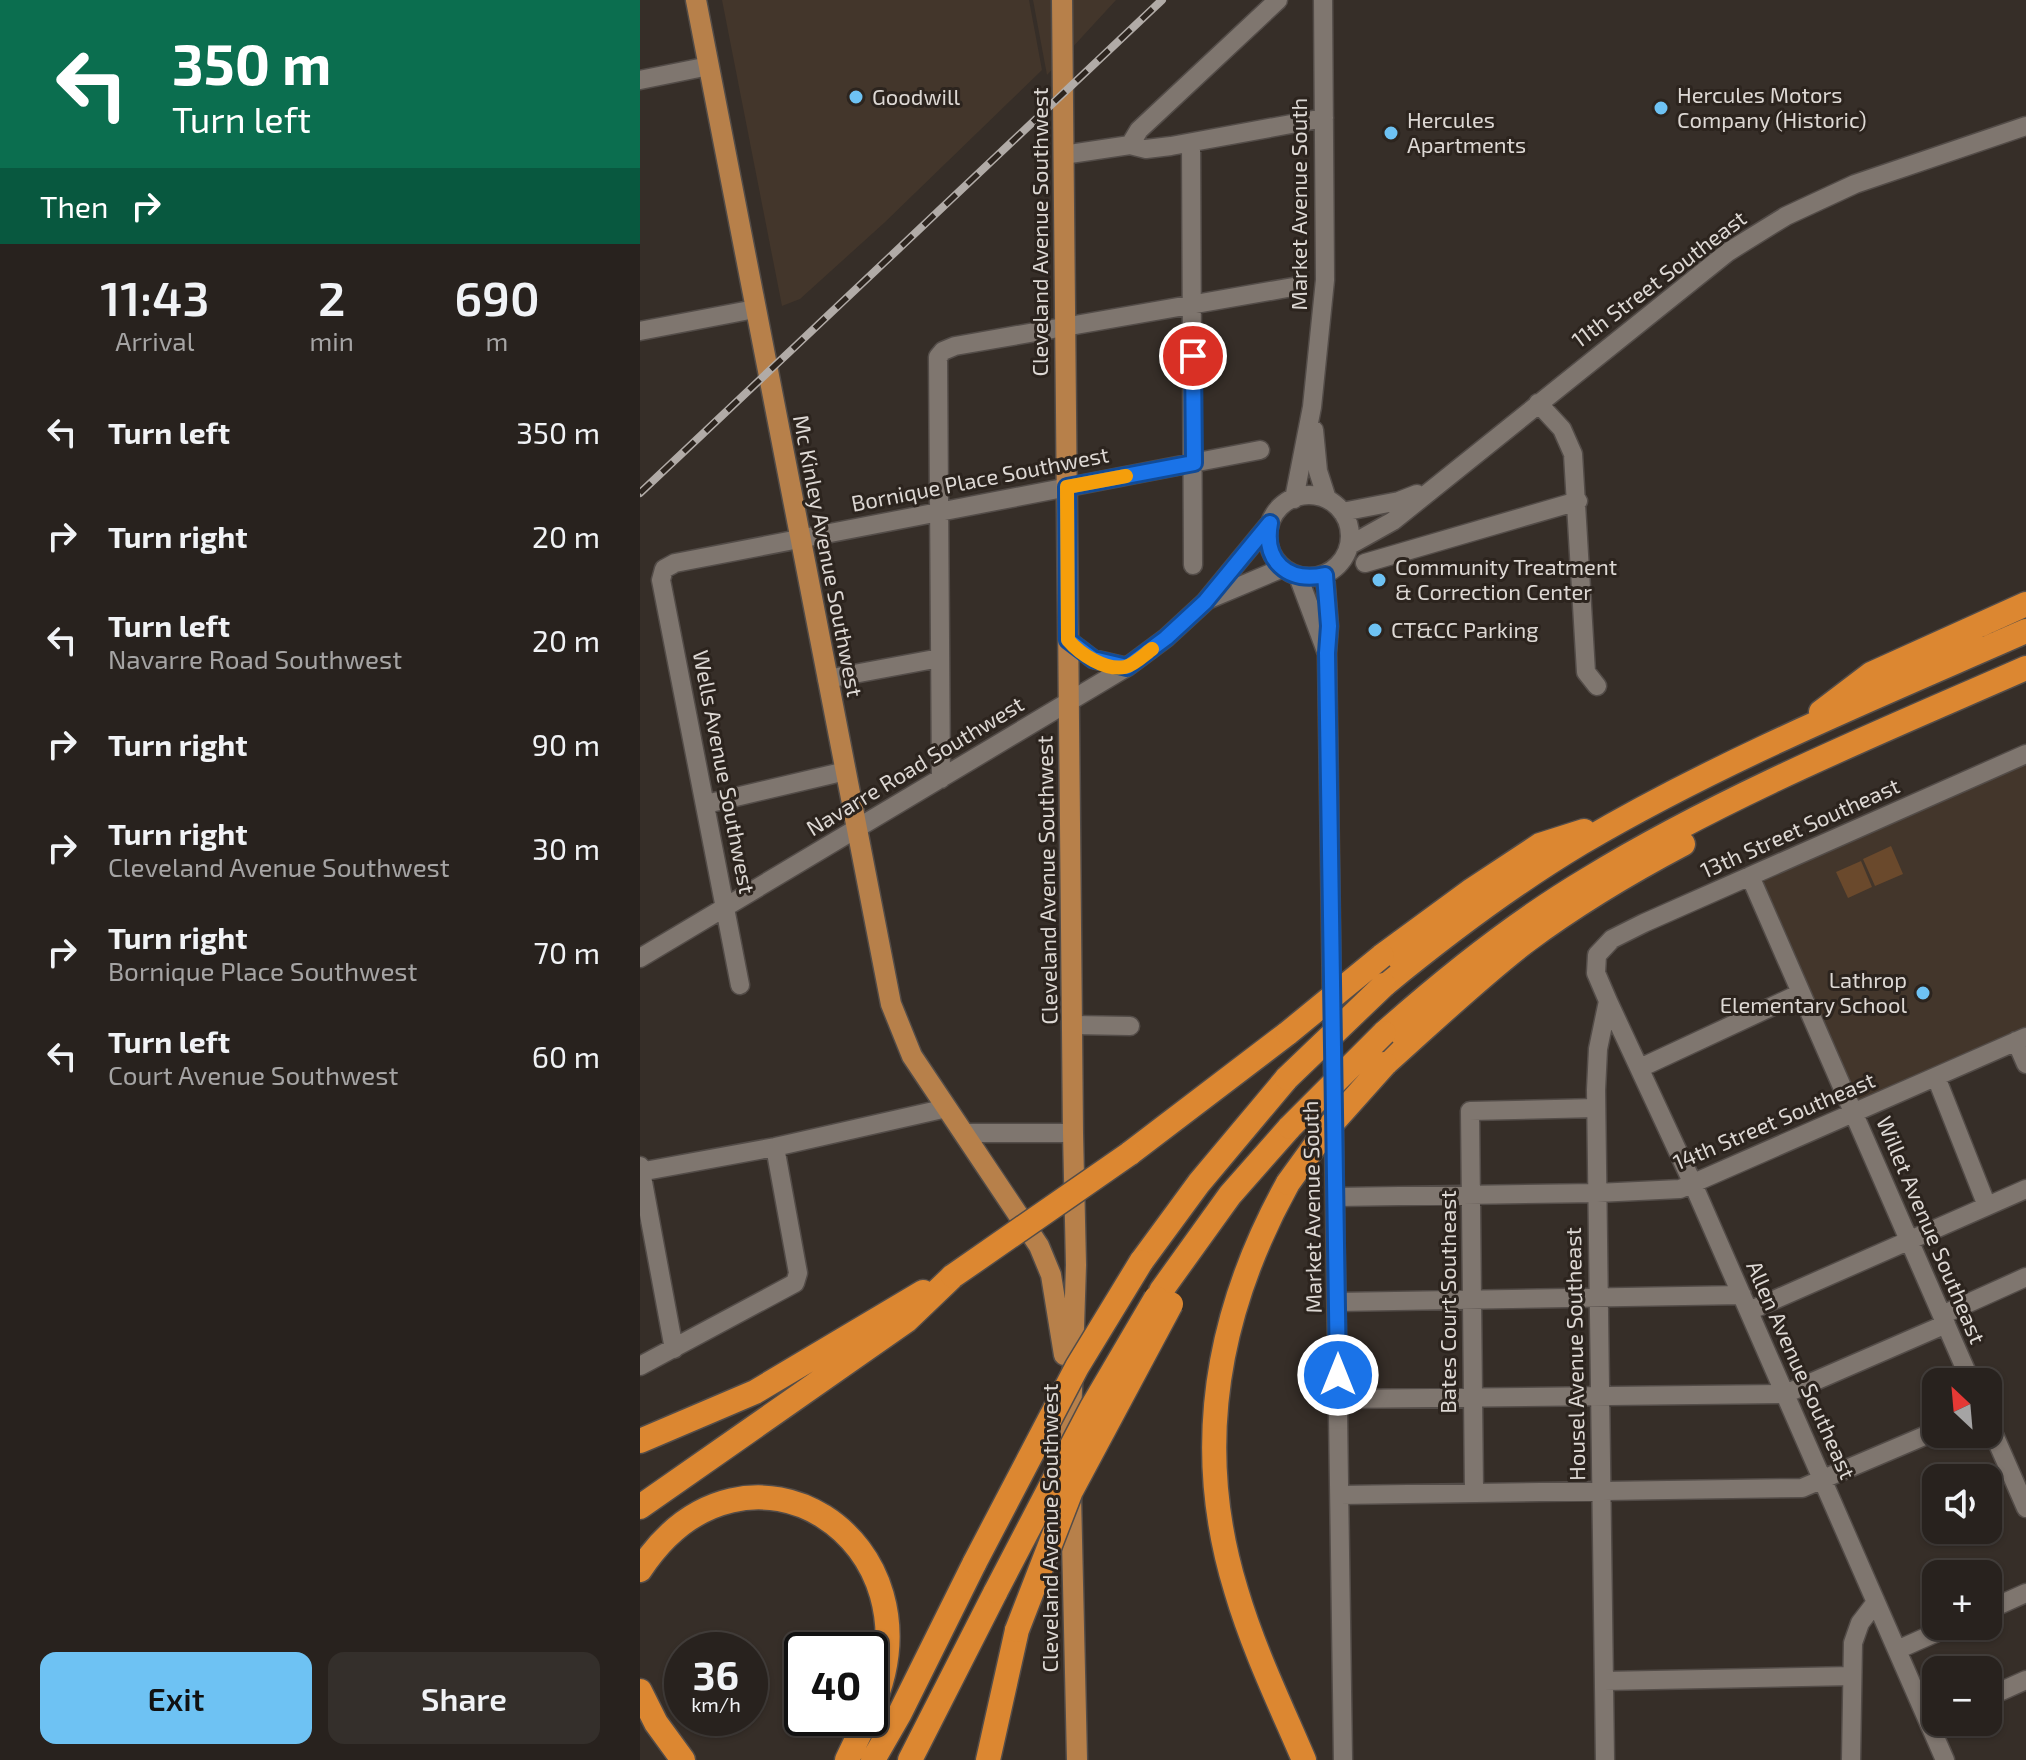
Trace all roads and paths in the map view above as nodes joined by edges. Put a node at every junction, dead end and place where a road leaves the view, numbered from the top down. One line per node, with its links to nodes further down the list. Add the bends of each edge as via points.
1 (696, 0): 5 (main road, Mc Kinley Avenue Southwest)
2 (1062, 0): 11 (main road, Cleveland Avenue Southwest)
3 (1278, 0): 10 (street, via 1139,130)
4 (1323, 0): 7 (street, Market Avenue South)
5 (709, 66): 6 (street); 14 (main road, Mc Kinley Avenue Southwest)
6 (640, 80)
7 (1324, 118): 9 (street); 18 (street, Market Avenue South, via 1325,280)
8 (2026, 126): 17 (street, 11th Street Southeast, via 1855,184 1786,216 1728,252)
9 (1191, 143): 10 (street, via 1146,149); 13 (street)
10 (1130, 145): 11 (street)
11 (1063, 155): 15 (main road, Cleveland Avenue Southwest)
12 (1293, 287): 13 (street)
13 (1193, 305): 15 (street); 20 (street)
14 (755, 309): 16 (street); 29 (main road, Mc Kinley Avenue Southwest)
15 (1065, 327): 22 (main road, Cleveland Avenue Southwest); 26 (street, via 941,353)
16 (640, 331)
17 (1538, 403): 21 (street, 11th Street Southeast); 25 (street, via 1570,442)
18 (1312, 407): 23 (street, Market Avenue South); 24 (street, Market Avenue South, via 1318,471)
19 (1260, 450): 20 (street, Bornique Place Southwest)
20 (1194, 463): 22 (street, Bornique Place Southwest); 32 (street)
21 (1437, 484): 27 (street, 11th Street Southeast, via 1399,501); 30 (street, 11th Street Southeast, via 1393,521)
22 (1067, 487): 26 (street, Bornique Place Southwest); 39 (main road, Cleveland Avenue Southwest)
23 (1294, 499): 24 (street); 28 (street)
24 (1327, 499): 27 (street)
25 (1578, 501): 31 (street); 45 (street, via 1586,672)
26 (939, 511): 29 (street, Bornique Place Southwest); 41 (street)
27 (1342, 512): 30 (street, via 1351,531)
28 (1270, 523): 34 (street, via 1270,549); 36 (street, Navarre Road Southwest)
29 (800, 537): 33 (street, Bornique Place Southwest); 44 (main road, Mc Kinley Avenue Southwest)
30 (1350, 545): 35 (street, via 1345,558)
31 (1365, 563)
32 (1193, 565)
33 (664, 569): 52 (street, Wells Avenue Southwest, via 661,580)
34 (1290, 572): 35 (street, via 1311,578); 36 (street, Navarre Road Southwest); 40 (street, Market Avenue South)
35 (1325, 575): 40 (street, Market Avenue South)
36 (1205, 602): 42 (street, Navarre Road Southwest)
37 (2026, 604): 47 (highway, via 1871,674)
38 (2026, 631): 47 (highway)
39 (1068, 640): 42 (street, via 1093,659); 46 (main road, Cleveland Avenue Southwest)
40 (1327, 653): 79 (street, Market Avenue South)
41 (940, 658): 44 (street); 51 (street)
42 (1127, 667): 46 (street, Navarre Road Southwest)
43 (2026, 668): 49 (highway)
44 (827, 679): 50 (main road, Mc Kinley Avenue Southwest)
45 (1597, 686)
46 (1069, 701): 51 (street, Navarre Road Southwest); 62 (main road, Cleveland Avenue Southwest)
47 (1788, 738): 53 (highway)
48 (2026, 754): 55 (street, 13th Street Southeast)
49 (1803, 768): 84 (highway, bridge, via 1673,831 1573,888 1469,960 1351,1063 1290,1127 1266,1154 1241,1201); 128 (highway, bridge, via 1717,827 1571,910 1483,977 1385,1064 1335,1119 1288,1183 1257,1241 1224,1346 1215,1439 1219,1510 1236,1592)
50 (846, 771): 52 (street); 54 (main road, Mc Kinley Avenue Southwest)
51 (941, 779): 54 (street, Navarre Road Southwest)
52 (706, 804): 56 (street, Wells Avenue Southwest)
53 (1624, 819): 82 (highway, bridge, via 1540,845 1472,890 1129,1154); 124 (highway, bridge, via 1499,896 1384,985 1287,1078 1199,1183 1141,1262 1077,1367)
54 (856, 831): 56 (street, Navarre Road Southwest); 68 (main road, Mc Kinley Avenue Southwest, via 897,1024)
55 (1750, 876): 57 (street, 13th Street Southeast, via 1626,932); 60 (street, Willet Avenue Southeast)
56 (725, 907): 58 (street, Navarre Road Southwest); 59 (street, Wells Avenue Southwest)
57 (1598, 952): 61 (street, Housel Avenue Southeast, via 1595,971)
58 (640, 958)
59 (740, 985)
60 (1801, 993): 66 (street); 70 (street, Willet Avenue Southeast)
61 (1608, 1001): 66 (street, Allen Avenue Southeast); 69 (street, Housel Avenue Southeast, via 1597,1054)
62 (1074, 1025): 63 (street); 72 (main road, Cleveland Avenue Southwest)
63 (1130, 1026)
64 (2021, 1039): 65 (street); 67 (street, 14th Street Southeast)
65 (2026, 1064)
66 (1640, 1068): 75 (street, Allen Avenue Southeast)
67 (1936, 1077): 70 (street, 14th Street Southeast); 80 (street)
68 (947, 1108): 71 (main road, Mc Kinley Avenue Southwest); 73 (street)
69 (1596, 1108): 77 (street, Housel Avenue Southeast); 78 (street, Bates Court Southeast, via 1470,1111)
70 (1854, 1114): 75 (street, 14th Street Southeast); 81 (street, Willet Avenue Southeast)
71 (965, 1133): 72 (street); 97 (main road, Mc Kinley Avenue Southwest, via 1039,1246 1051,1275)
72 (1073, 1133): 97 (main road, Cleveland Avenue Southwest, via 1076,1306)
73 (775, 1147): 74 (street); 90 (street, via 798,1273 795,1283)
74 (640, 1170): 90 (street)
75 (1693, 1184): 77 (street, 14th Street Southeast, via 1662,1191); 88 (street, Allen Avenue Southeast)
76 (2026, 1189): 80 (street)
77 (1597, 1193): 78 (street, 14th Street Southeast); 85 (street, Housel Avenue Southeast)
78 (1471, 1195): 79 (street, 14th Street Southeast); 86 (street, Bates Court Southeast)
79 (1336, 1197): 87 (street, Market Avenue South)
80 (1987, 1206): 81 (street)
81 (1909, 1240): 88 (street); 89 (street, Willet Avenue Southeast)
82 (953, 1276): 99 (highway, via 755,1392); 105 (highway, via 906,1321)
83 (2026, 1277): 89 (street)
84 (1166, 1297): 125 (highway, bridge, via 1092,1407); 126 (highway, bridge, via 1071,1491 1017,1630)
85 (1599, 1298): 86 (street); 88 (street); 94 (street, Housel Avenue Southeast)
86 (1472, 1301): 87 (street); 95 (street, Bates Court Southeast)
87 (1337, 1302): 96 (street, Market Avenue South)
88 (1746, 1303): 93 (street, Allen Avenue Southeast)
89 (1944, 1320): 92 (street, Willet Avenue Southeast); 93 (street)
90 (674, 1349): 91 (street)
91 (640, 1366)
92 (1965, 1368)
93 (1785, 1394): 94 (street); 101 (street, Allen Avenue Southeast)
94 (1600, 1396): 95 (street); 102 (street, Housel Avenue Southeast)
95 (1473, 1398): 96 (street); 103 (street, Bates Court Southeast)
96 (1338, 1399): 104 (street, Market Avenue South)
97 (1069, 1426): 127 (main road, Cleveland Avenue Southwest)
98 (1922, 1437): 101 (street)
99 (640, 1441)
100 (2000, 1448): 106 (street)
101 (1823, 1480): 102 (street, via 1802,1488); 109 (street, Allen Avenue Southeast)
102 (1601, 1491): 103 (street); 116 (street, Housel Avenue Southeast)
103 (1474, 1492): 104 (street)
104 (1340, 1495): 129 (street, Market Avenue South)
105 (640, 1507)
106 (2026, 1508)
107 (640, 1570): 111 (highway, via 661,1541 690,1517 723,1503 777,1499 828,1519 857,1545 884,1597)
108 (2026, 1593): 110 (street)
109 (1876, 1602): 113 (street, Allen Avenue Southeast); 114 (street, via 1855,1635)
110 (2002, 1604)
111 (887, 1632)
112 (1922, 1639): 113 (street)
113 (1897, 1650): 119 (street, Allen Avenue Southeast)
114 (1852, 1676): 116 (street); 131 (street)
115 (2026, 1680): 118 (street)
116 (1604, 1681): 130 (street, Housel Avenue Southeast)
117 (640, 1691): 122 (highway)
118 (2002, 1691)
119 (1922, 1700)
120 (858, 1736): 123 (highway)
121 (1937, 1736): 132 (street, Allen Avenue Southeast)
122 (683, 1760)
123 (847, 1760)
124 (873, 1760)
125 (910, 1760)
126 (988, 1760)
127 (1077, 1760)
128 (1304, 1760)
129 (1343, 1760)
130 (1605, 1760)
131 (1851, 1760)
132 (1945, 1760)

